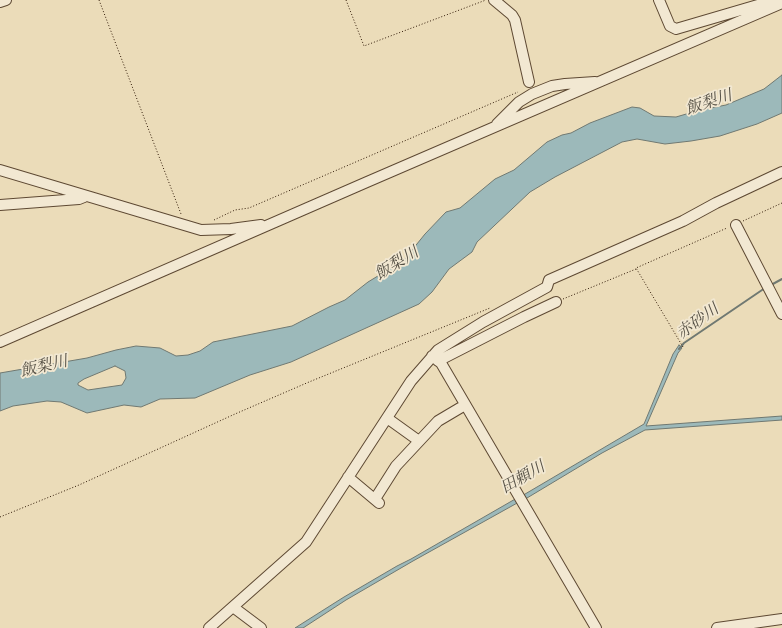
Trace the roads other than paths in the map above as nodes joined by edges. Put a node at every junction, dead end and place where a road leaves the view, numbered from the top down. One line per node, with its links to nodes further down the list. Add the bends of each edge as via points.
1 (6, 0): 5 (street)
2 (494, 0): 8 (street, via 515,20)
3 (659, 0): 4 (street, via 670,26 676,29)
4 (775, 0)
5 (0, 2)
6 (782, 3): 7 (street)
7 (601, 82): 8 (street); 9 (street)
8 (529, 89): 9 (street)
9 (494, 127): 14 (street)
10 (0, 170): 12 (street)
11 (782, 172): 19 (street, via 683,221 549,280 547,286 451,341)
12 (86, 197): 13 (street); 14 (street, via 201,230)
13 (0, 205)
14 (275, 223): 18 (street)
15 (736, 224): 17 (street)
16 (556, 302): 19 (street)
17 (782, 314)
18 (0, 342)
19 (435, 358): 20 (street); 21 (street, via 411,381)
20 (465, 405): 22 (street, via 438,421); 28 (street)
21 (387, 418): 22 (street); 23 (street)
22 (419, 441): 23 (street, via 393,469 377,501)
23 (348, 477): 24 (street, via 306,542)
24 (233, 607): 26 (street); 27 (street)
25 (782, 619): 29 (street)
26 (209, 628)
27 (260, 628)
28 (596, 628)
29 (716, 628)

